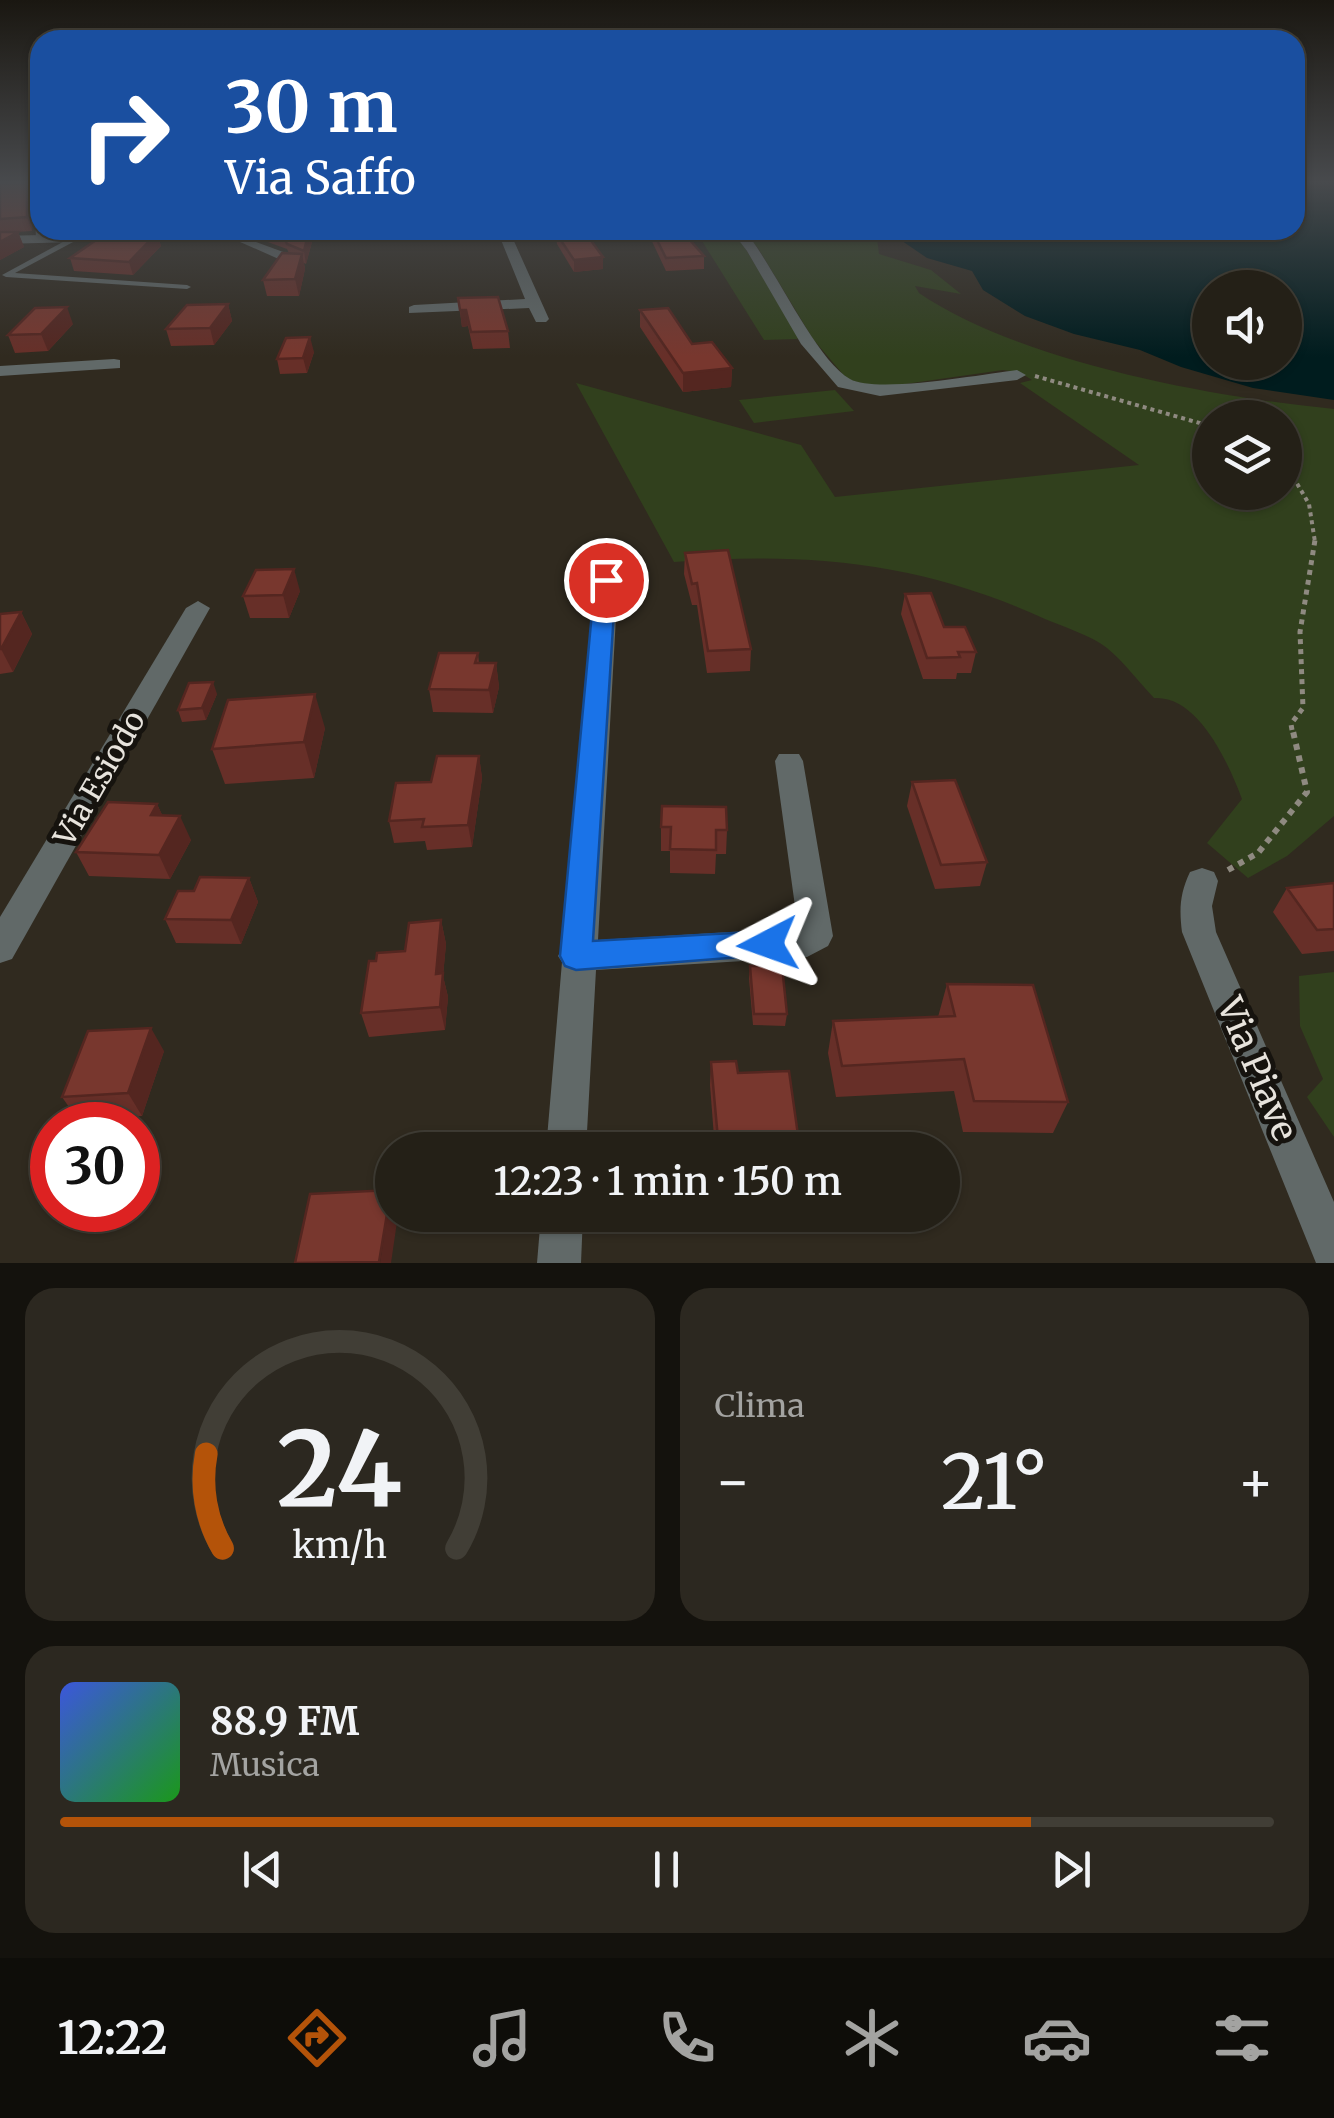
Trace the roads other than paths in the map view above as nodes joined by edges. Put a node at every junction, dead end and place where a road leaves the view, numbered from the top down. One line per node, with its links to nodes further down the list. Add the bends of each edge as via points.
1 (0, 240): 2 (street)
2 (40, 240): 3 (street)
3 (72, 240): 8 (lane, via 6,275)
4 (242, 240): 7 (street)
5 (507, 240): 9 (street)
6 (745, 240): 14 (street, via 809,344 844,383 880,391)
7 (281, 256)
8 (187, 286)
9 (534, 303): 10 (street); 11 (street)
10 (414, 310)
11 (541, 320)
12 (114, 364): 13 (street)
13 (0, 371)
14 (1017, 376)
15 (606, 580): 20 (street)
16 (198, 608): 19 (street, Via Esiodo)
17 (788, 761): 20 (street, via 816,936 807,942)
18 (1202, 882): 22 (street, Via Piave, via 1195,906 1199,932)
19 (0, 948)
20 (576, 956): 21 (street)
21 (567, 1132)
22 (1320, 1190): 24 (street, Via Piave)
23 (561, 1232): 25 (street)
24 (1334, 1253)
25 (560, 1263)

